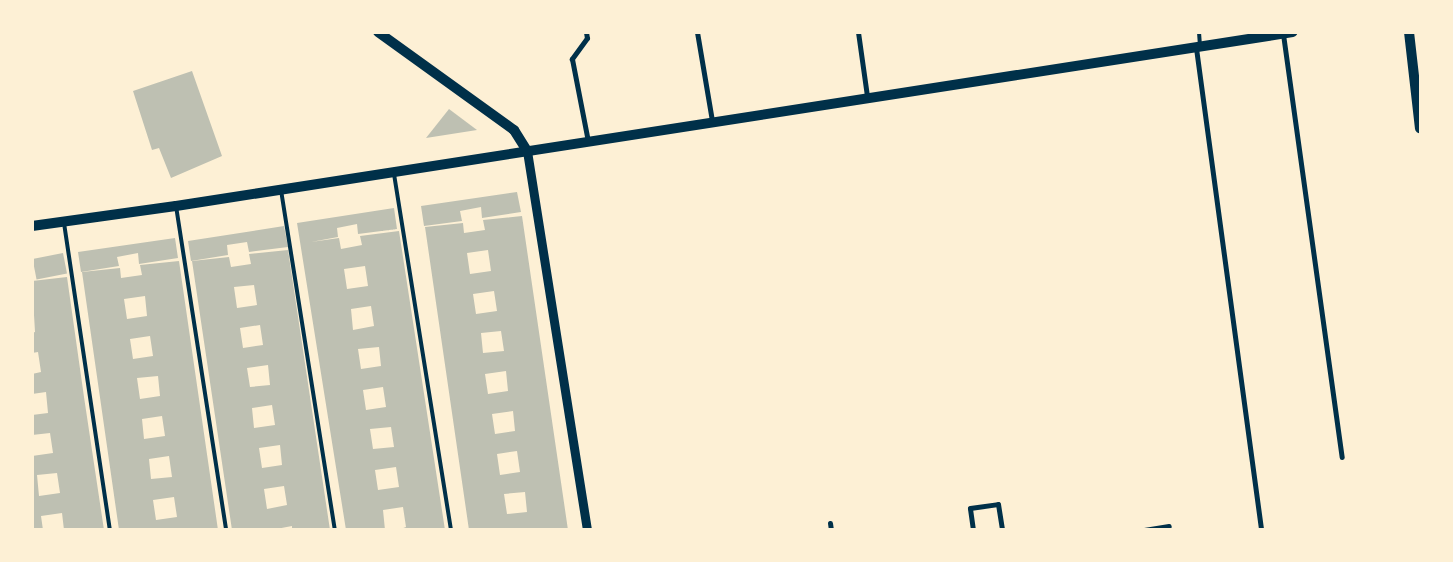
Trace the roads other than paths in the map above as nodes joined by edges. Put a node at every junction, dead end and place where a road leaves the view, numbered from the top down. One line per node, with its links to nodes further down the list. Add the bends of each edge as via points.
1 (378, 32): 14 (main road, via 514,130)
2 (586, 32): 13 (street, via 588,38 572,59)
3 (696, 32): 11 (street)
4 (858, 32): 10 (street)
5 (1199, 32): 9 (lane)
6 (1409, 32): 12 (main road)
7 (1288, 33): 8 (main road); 20 (street)
8 (1247, 36): 9 (main road)
9 (1198, 48): 10 (main road); 30 (street)
10 (867, 96): 11 (main road)
11 (712, 122): 13 (main road)
12 (1420, 128)
13 (588, 141): 14 (main road)
14 (527, 150): 15 (main road); 22 (street)
15 (394, 172): 16 (main road); 26 (lane)
16 (281, 188): 17 (main road); 25 (lane)
17 (176, 206): 18 (main road); 24 (lane)
18 (64, 221): 19 (main road); 23 (lane)
19 (32, 226)
20 (1342, 456)
21 (1169, 526): 29 (street)
22 (587, 529)
23 (110, 530)
24 (226, 530)
25 (335, 530)
26 (451, 530)
27 (973, 530): 28 (street, via 970,508 998,504)
28 (1002, 530)
29 (1144, 530)
30 (1260, 530)

